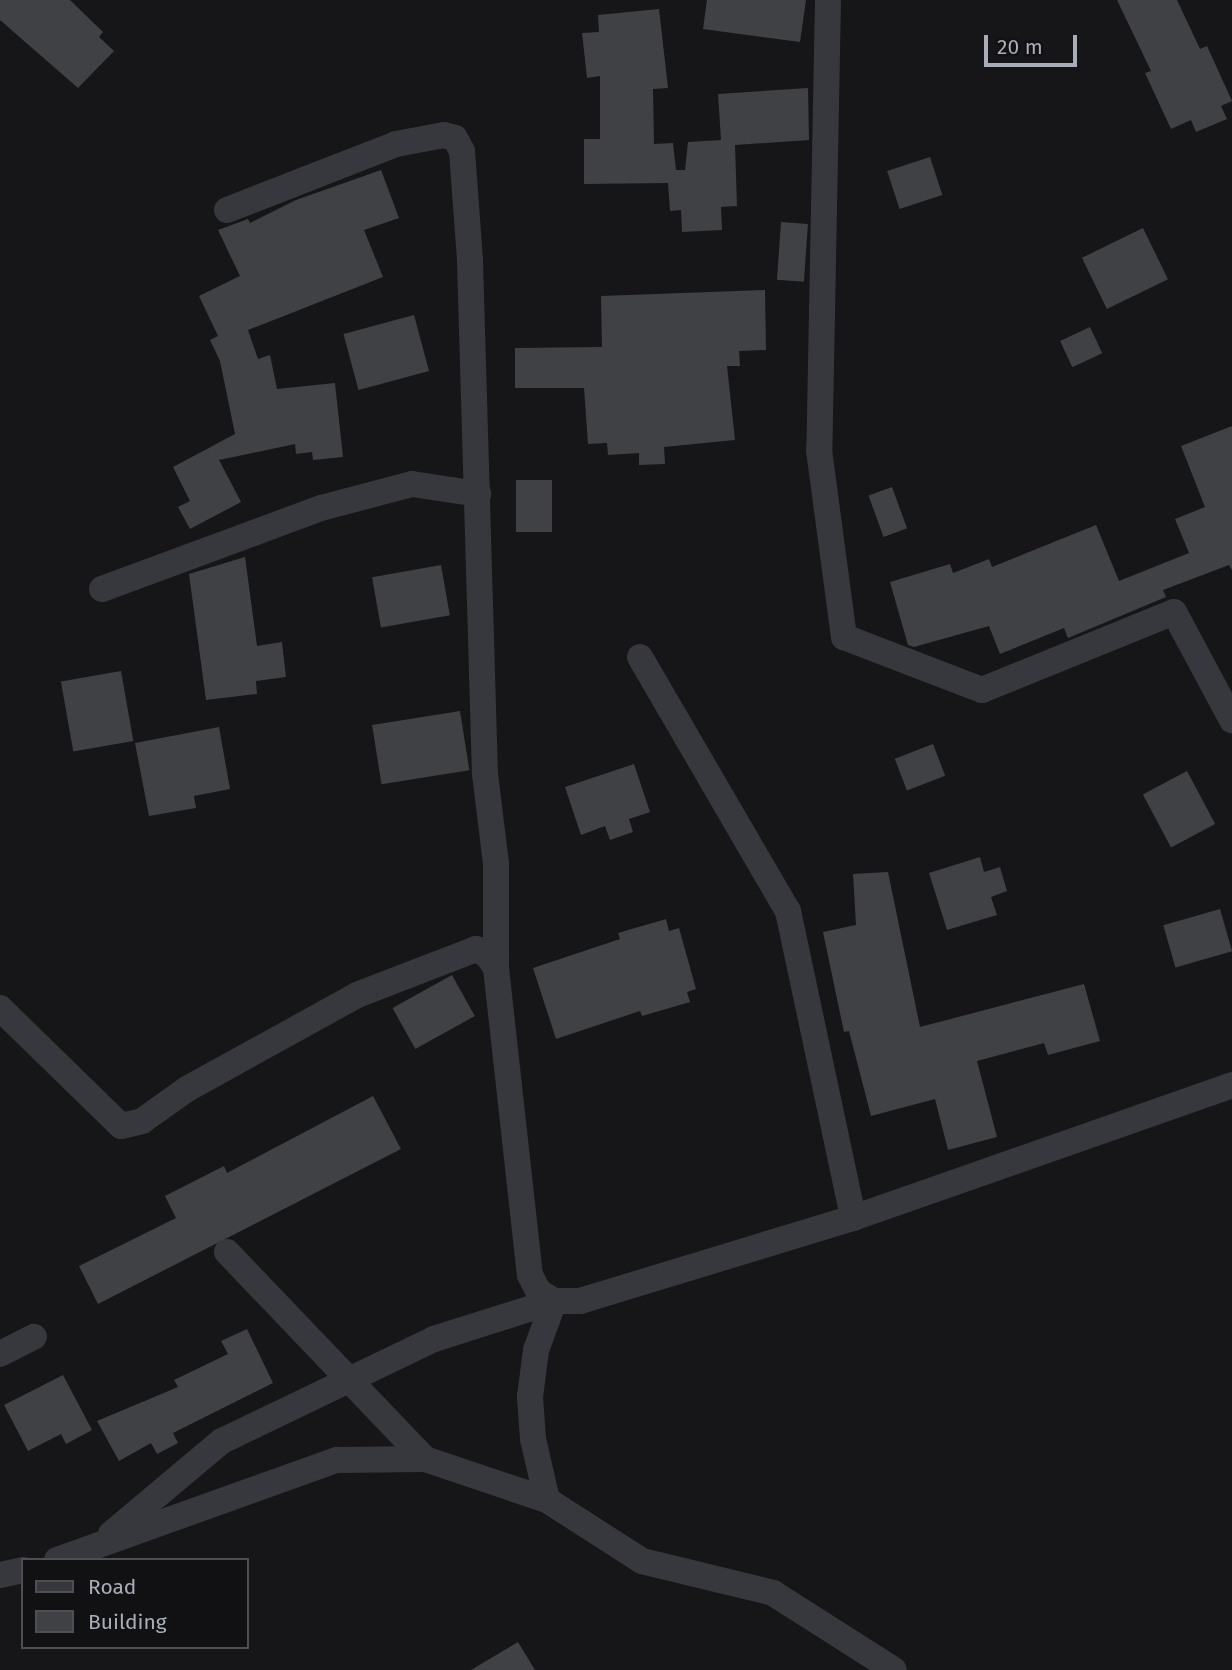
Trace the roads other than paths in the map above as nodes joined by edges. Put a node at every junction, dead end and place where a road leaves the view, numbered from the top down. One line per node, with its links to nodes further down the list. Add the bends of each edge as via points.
1 (828, 0): 6 (street, via 819,450 844,637 982,690 1174,612)
2 (227, 211): 3 (street, via 396,144 444,135 455,138 462,151 470,261)
3 (478, 494): 4 (street, via 412,484 308,512); 7 (street, via 480,652 485,774 496,864)
4 (102, 589)
5 (640, 657): 10 (street, via 788,911)
6 (1232, 720)
7 (496, 968): 8 (street, via 476,949 368,990 187,1089 142,1121 121,1126); 12 (street, via 530,1275 538,1291)
8 (0, 1008)
9 (1232, 1085): 10 (street)
10 (853, 1218): 12 (street, via 580,1301)
11 (227, 1252): 15 (street)
12 (554, 1301): 15 (street, via 433,1339); 17 (street, via 536,1350 530,1397 533,1439)
13 (34, 1337): 14 (street)
14 (0, 1354)
15 (350, 1377): 16 (street); 18 (street, via 222,1441)
16 (425, 1459): 17 (street); 18 (street, via 337,1460)
17 (547, 1500): 22 (street, via 642,1561 773,1592)
18 (96, 1547): 19 (street)
19 (63, 1558)
20 (21, 1570): 21 (street)
21 (0, 1575)
22 (894, 1670)

